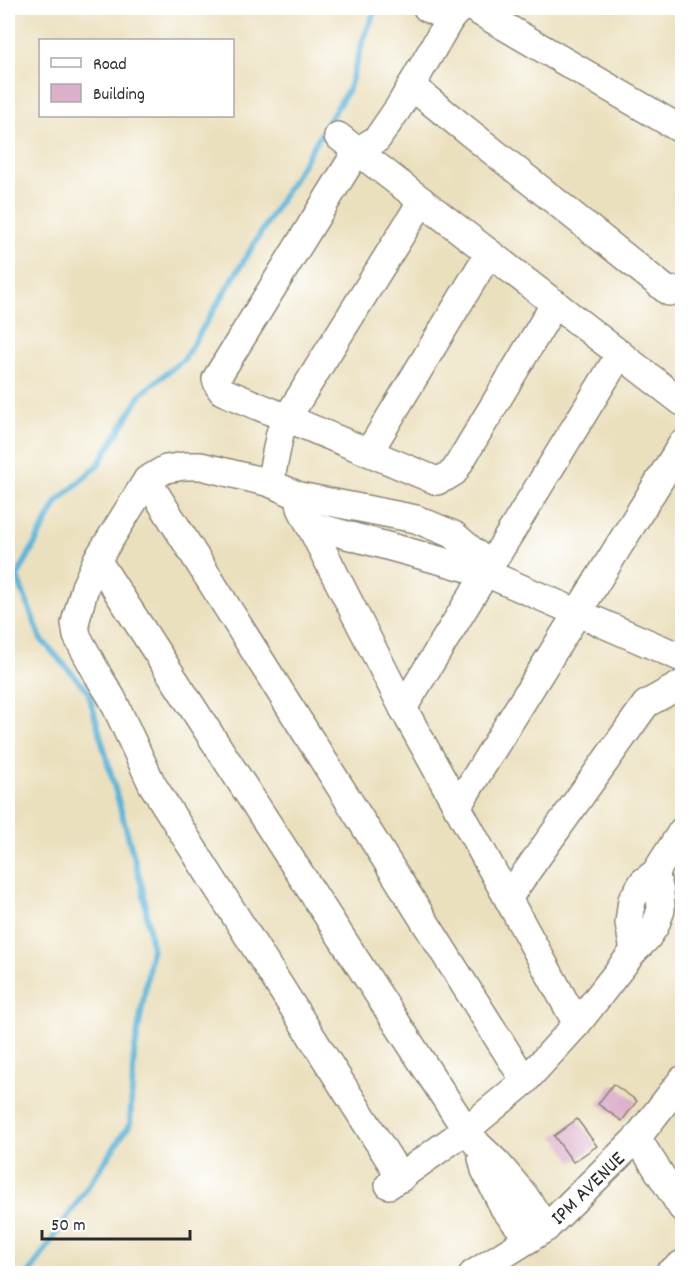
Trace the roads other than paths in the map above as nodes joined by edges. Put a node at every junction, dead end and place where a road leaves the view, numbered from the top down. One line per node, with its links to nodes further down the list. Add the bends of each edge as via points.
1 (453, 10): 2 (street); 3 (street)
2 (411, 86): 4 (street, via 377,139); 7 (street, via 669,291)
3 (682, 130)
4 (347, 144): 5 (street); 11 (street, via 216,379 222,391)
5 (422, 201): 6 (street); 11 (street)
6 (489, 253): 8 (street); 13 (street)
7 (682, 289)
8 (555, 303): 9 (street); 13 (street, via 453,472 437,481)
9 (620, 354): 10 (street); 19 (street)
10 (682, 402)
11 (287, 418): 13 (street); 15 (street)
12 (682, 444): 20 (street)
13 (369, 452)
14 (147, 480): 15 (street, via 166,469 201,466); 18 (street); 29 (street)
15 (270, 483): 16 (street)
16 (299, 496): 17 (street); 19 (street, via 416,519 454,536)
17 (310, 525): 19 (street); 23 (street)
18 (97, 560): 30 (street); 30 (street, via 75,623 77,636 112,698 152,784 395,1181)
19 (488, 570): 20 (street); 23 (street)
20 (577, 613): 21 (street); 24 (street)
21 (681, 654)
22 (682, 684): 26 (street, via 646,704)
23 (403, 708): 24 (street)
24 (457, 807): 26 (street)
25 (682, 831): 27 (street, via 655,873 661,910 655,926)
26 (508, 898): 27 (street)
27 (577, 1024): 29 (street)
28 (682, 1080): 31 (street, IPM AVENUE)
29 (525, 1081): 30 (street)
30 (472, 1138): 33 (street, via 524,1195)
31 (637, 1138): 32 (street); 33 (street, IPM AVENUE)
32 (682, 1208)
33 (538, 1233): 35 (street, IPM AVENUE)
34 (682, 1264): 36 (street)
35 (472, 1274)
36 (668, 1274)

